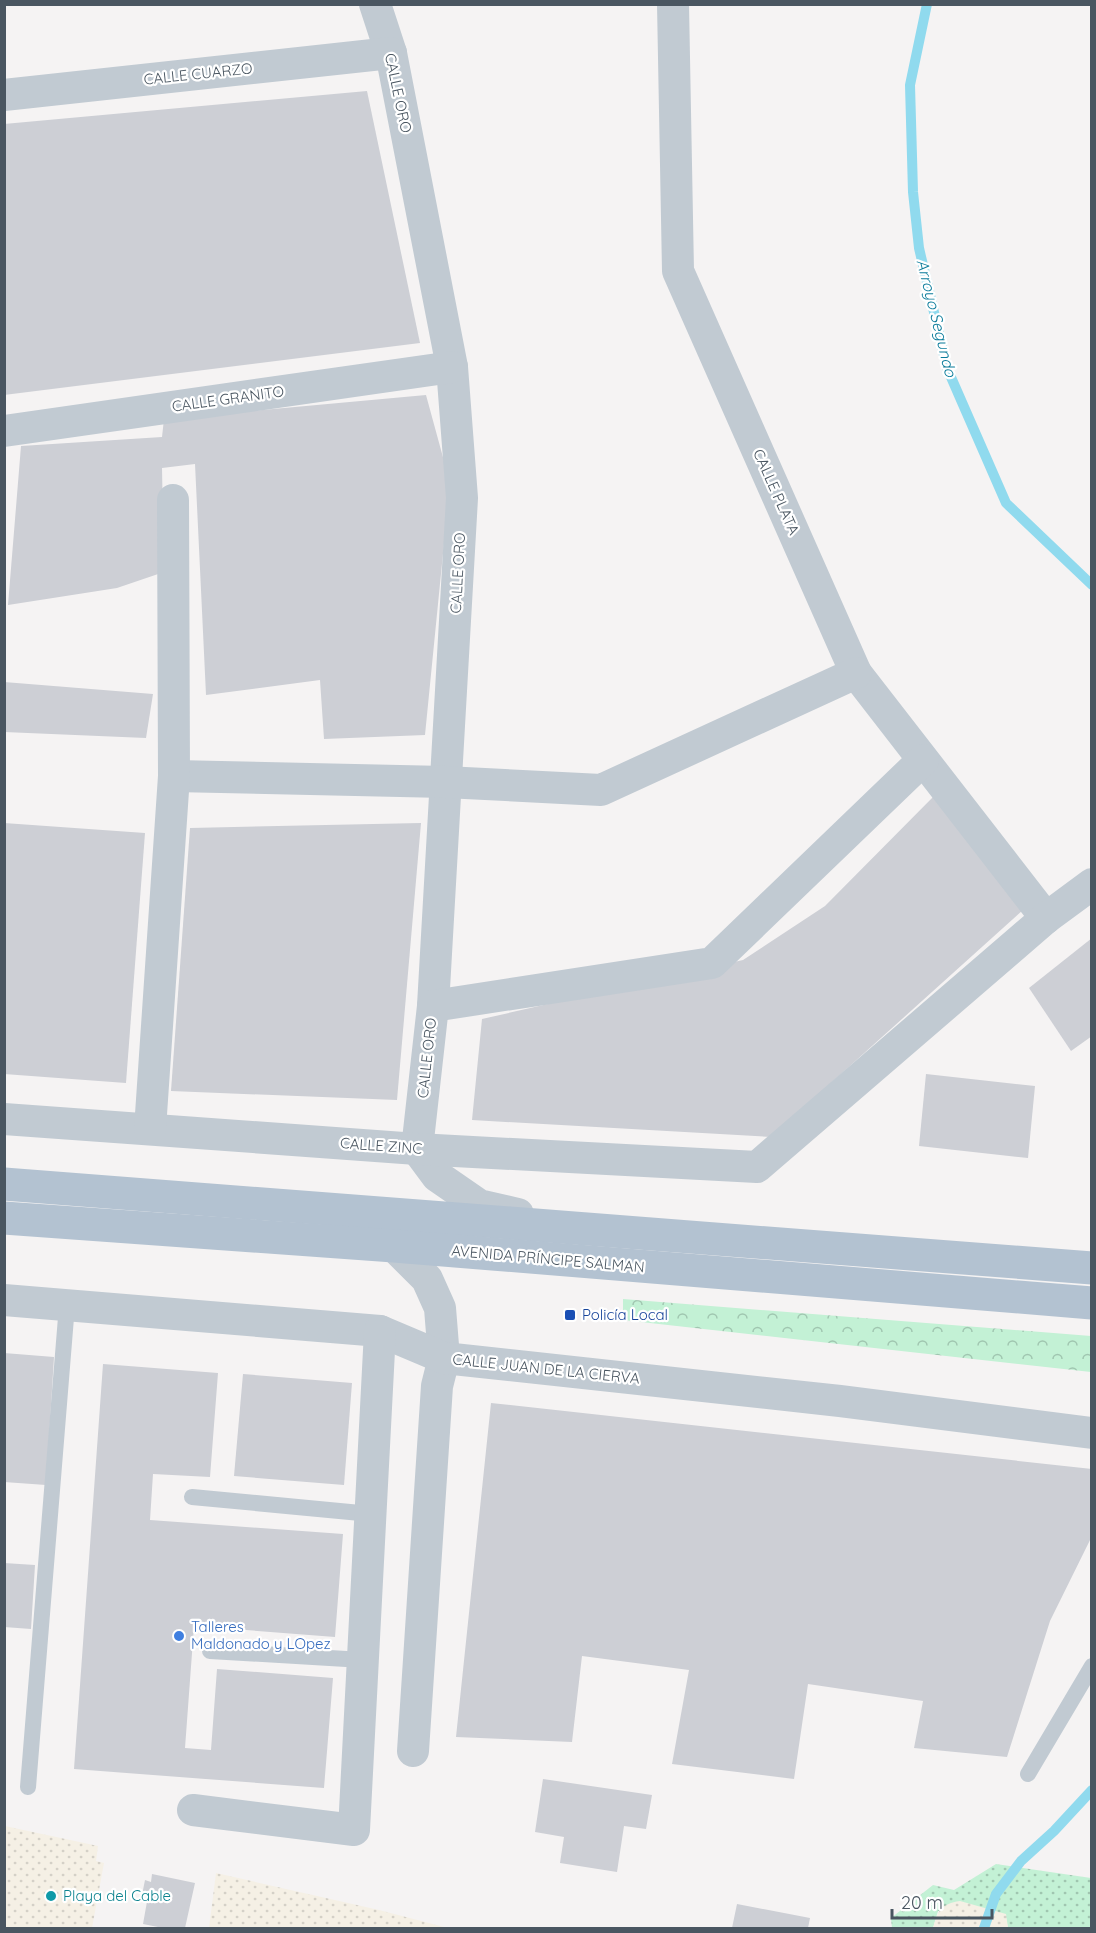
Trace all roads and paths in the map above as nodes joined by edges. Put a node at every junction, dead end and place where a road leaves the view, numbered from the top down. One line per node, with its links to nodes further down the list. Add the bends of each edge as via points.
1 (375, 4): 3 (street, CALLE ORO)
2 (673, 4): 8 (street, CALLE PLATA, via 678,271)
3 (391, 52): 4 (street, CALLE CUARZO); 5 (street, CALLE ORO)
4 (4, 95)
5 (452, 367): 6 (street, CALLE GRANITO); 11 (street, CALLE ORO, via 462,498)
6 (4, 431)
7 (173, 500): 10 (street)
8 (856, 673): 9 (street, CALLE PLATA); 11 (street, via 601,790)
9 (923, 760): 13 (street, CALLE PLATA); 14 (street, via 712,963)
10 (174, 776): 11 (street); 16 (street)
11 (445, 782): 14 (street, CALLE ORO)
12 (1092, 884): 13 (street)
13 (1046, 918): 17 (street, CALLE ZINC, via 757,1167)
14 (433, 1006): 17 (street, CALLE ORO)
15 (4, 1119): 16 (street, CALLE ZINC)
16 (150, 1129): 17 (street, CALLE ZINC)
17 (417, 1149): 20 (street, via 437,1176 479,1205)
18 (4, 1184): 20 (main road)
19 (4, 1218): 21 (main road, AVENIDA PRÍNCIPE SALMAN)
20 (587, 1230): 22 (main road)
21 (394, 1246): 24 (main road, AVENIDA PRÍNCIPE SALMAN); 27 (street, via 428,1279 440,1308)
22 (1092, 1269)
23 (4, 1300): 25 (street, CALLE JUAN DE LA CIERVA)
24 (1092, 1303)
25 (67, 1305): 26 (street, CALLE JUAN DE LA CIERVA); 36 (lane)
26 (380, 1331): 27 (street, CALLE JUAN DE LA CIERVA); 30 (street)
27 (444, 1358): 28 (street, CALLE JUAN DE LA CIERVA); 34 (street, via 437,1386)
28 (1092, 1433)
29 (192, 1497): 30 (lane)
30 (371, 1514): 32 (street)
31 (210, 1650): 32 (lane)
32 (363, 1660): 37 (street, via 354,1830)
33 (1092, 1666): 35 (lane)
34 (413, 1751)
35 (1028, 1774)
36 (28, 1787)
37 (193, 1810)

